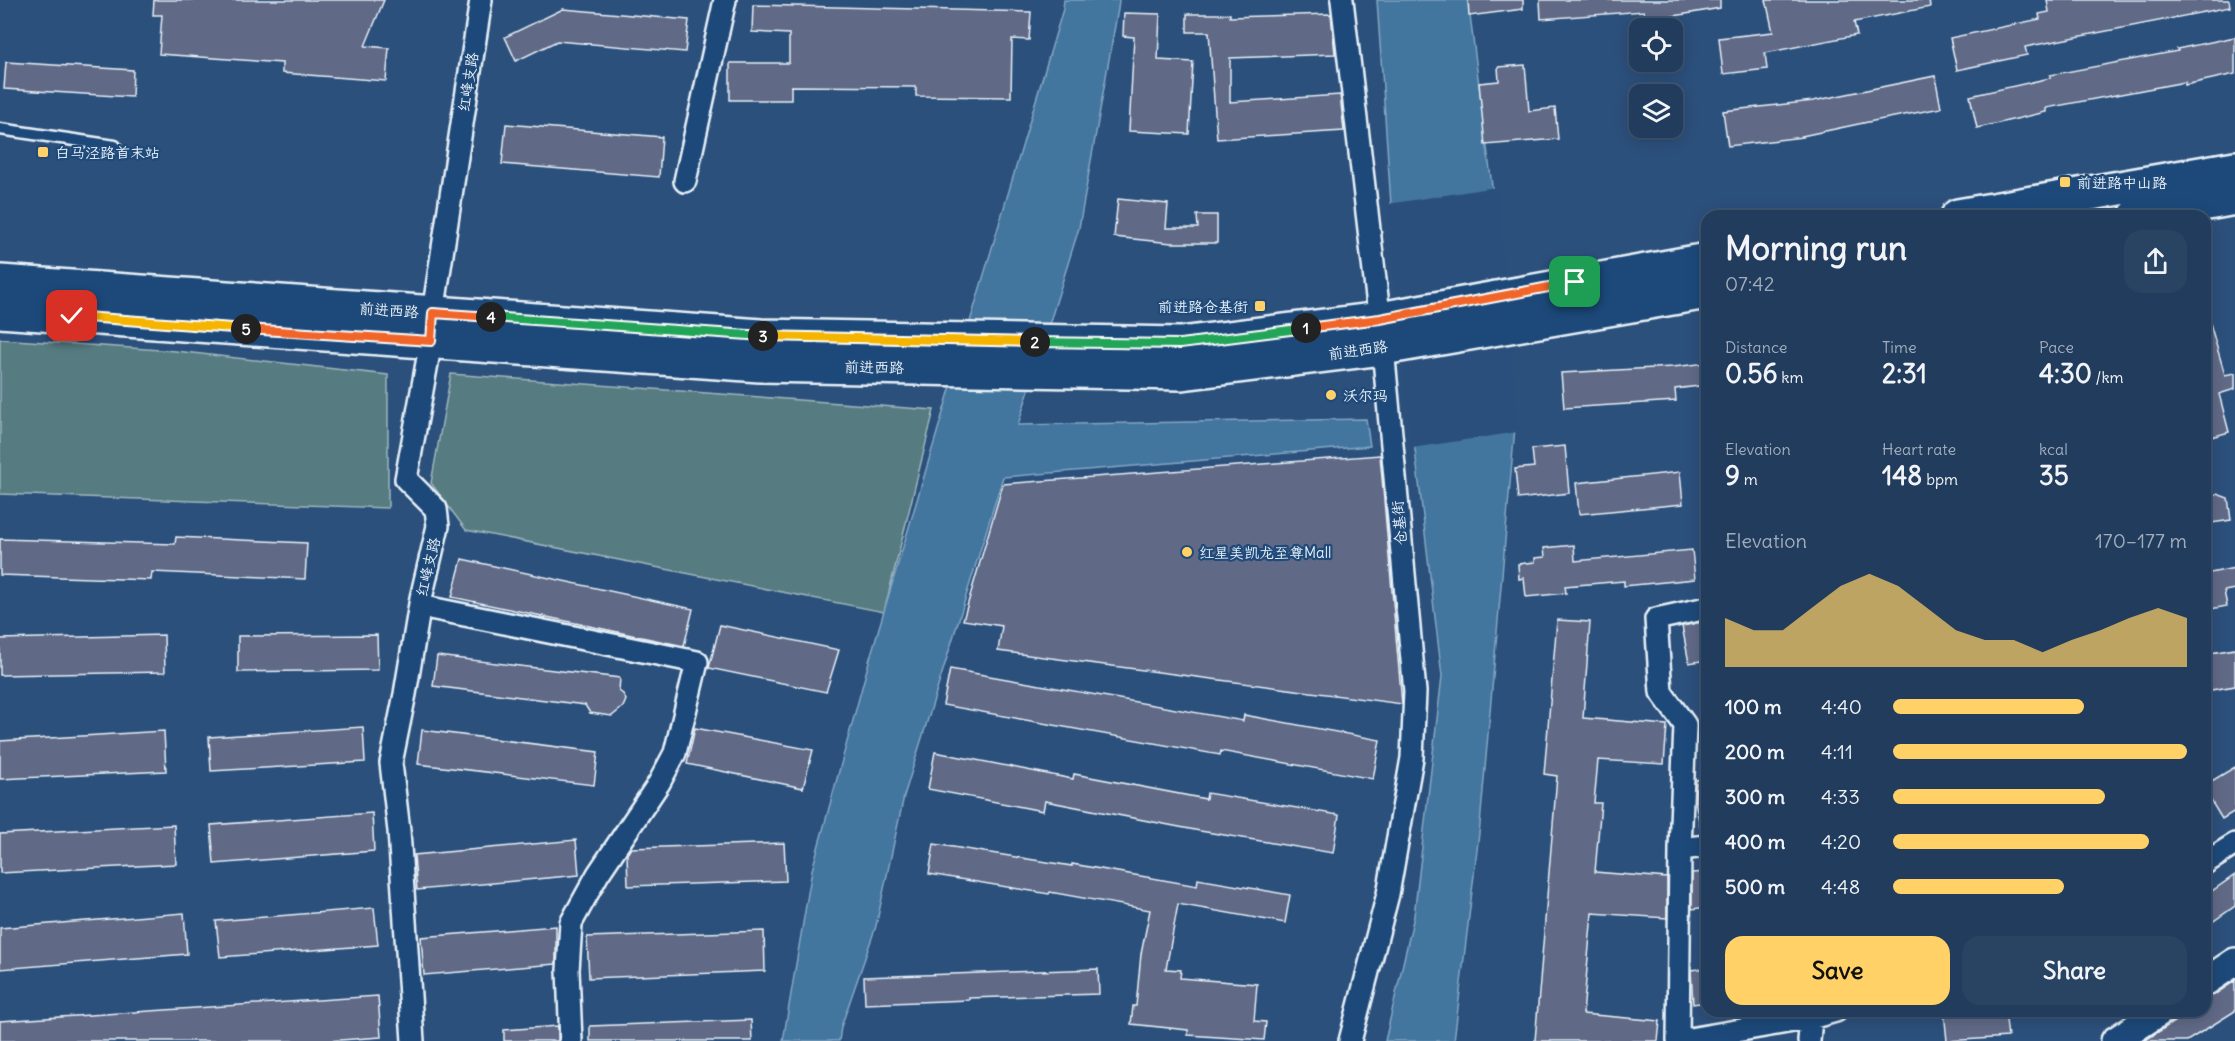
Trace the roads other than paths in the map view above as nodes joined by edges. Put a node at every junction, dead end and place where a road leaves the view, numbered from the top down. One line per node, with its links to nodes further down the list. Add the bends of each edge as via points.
1 (481, 0): 15 (street, 红峰支路)
2 (725, 0): 7 (street)
3 (1342, 0): 16 (street, 仓基街)
4 (0, 129): 5 (lane)
5 (115, 146)
6 (2235, 168): 9 (main road)
7 (685, 181)
8 (2235, 198): 10 (main road)
9 (1993, 210)
10 (2169, 210)
11 (1701, 261): 16 (main road, 前进西路, via 1509,294)
12 (0, 282): 15 (main road, 前进西路)
13 (1701, 293): 16 (main road, 前进西路, via 1511,327)
14 (0, 312): 15 (main road, 前进西路)
15 (432, 327): 17 (main road, 前进西路, via 761,336); 18 (street, 红峰支路, via 406,479 436,509 438,526)
16 (1390, 332): 17 (main road, 前进西路, via 1180,344 1068,342); 17 (main road, 前进西路, via 1182,373 1052,370); 31 (street, 仓基街, via 1415,692 1412,758 1388,894)
17 (940, 354)
18 (420, 606): 29 (street, 红峰支路, via 391,763); 30 (street, via 697,662 675,753 571,923)
19 (1701, 609): 22 (street, via 1656,619 1661,692 1685,725)
20 (2235, 844): 23 (street)
21 (1701, 847): 22 (street)
22 (1680, 849): 32 (street)
23 (2211, 859)
24 (2235, 963): 25 (street)
25 (2211, 978)
26 (1815, 1017): 28 (street)
27 (2152, 1017): 34 (street)
28 (1811, 1018): 32 (street); 33 (street)
29 (413, 1041)
30 (571, 1041)
31 (1350, 1041)
32 (1677, 1041)
33 (1809, 1041)
34 (2115, 1041)

